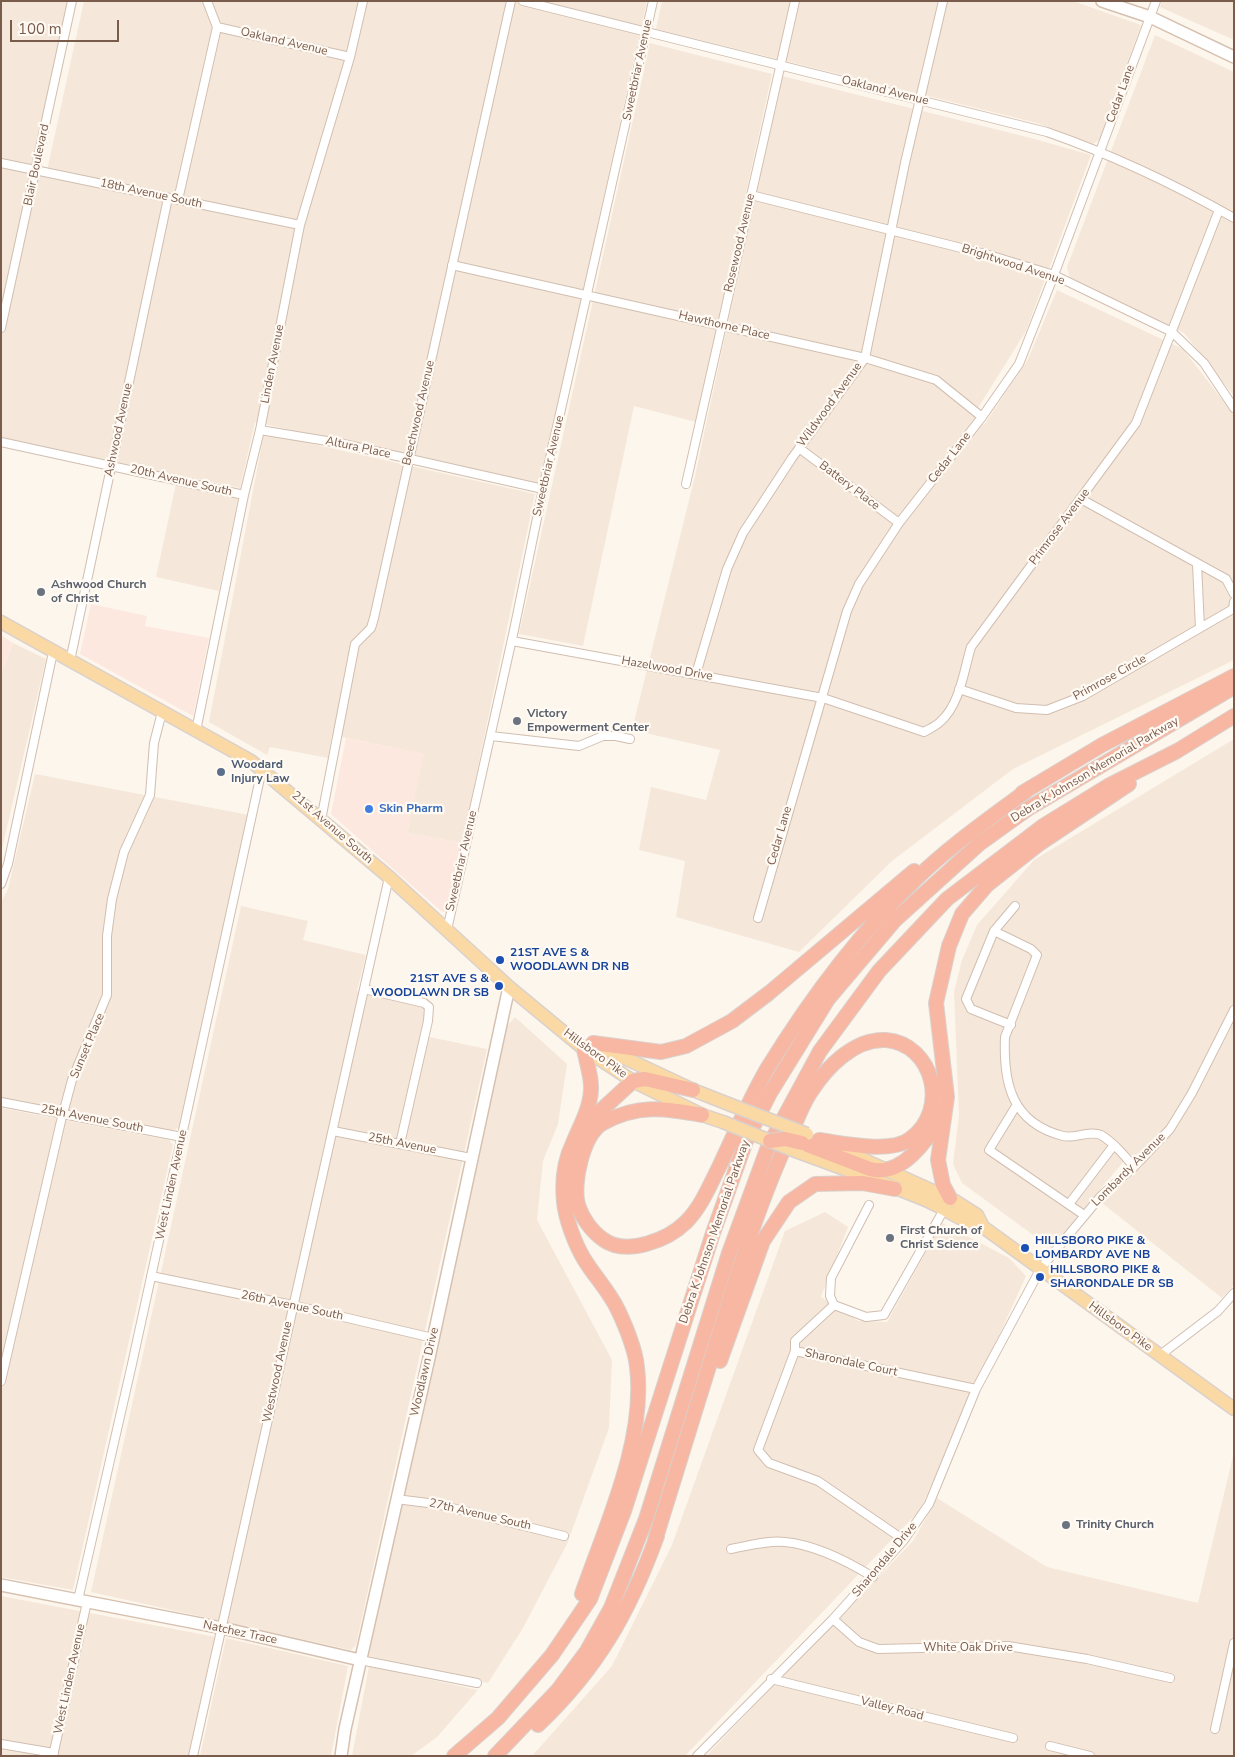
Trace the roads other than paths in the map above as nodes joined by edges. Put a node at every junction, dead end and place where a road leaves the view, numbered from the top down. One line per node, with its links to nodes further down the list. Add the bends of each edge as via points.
1 (72, 1): 20 (street, Blair Boulevard)
2 (207, 1): 12 (street)
3 (363, 1): 14 (street, Linden Avenue)
4 (511, 1): 28 (street, Beechwood Avenue)
5 (523, 1): 13 (street, Oakland Avenue)
6 (653, 1): 13 (street, Sweetbriar Avenue)
7 (795, 1): 16 (street, Rosewood Avenue)
8 (943, 1): 17 (street, Wildwood Avenue)
9 (1102, 1): 11 (main road)
10 (1156, 1): 11 (street, Cedar Lane)
11 (1150, 17): 15 (main road); 18 (street, Cedar Lane)
12 (217, 27): 14 (street, Oakland Avenue); 23 (street)
13 (646, 32): 16 (street, Oakland Avenue); 31 (street, Sweetbriar Avenue)
14 (350, 57): 26 (street, Linden Avenue)
15 (1234, 57)
16 (780, 65): 17 (street, Oakland Avenue); 21 (street, Rosewood Avenue)
17 (920, 100): 18 (street, Oakland Avenue, via 1047,132); 27 (street, Wildwood Avenue)
18 (1100, 151): 24 (street, Oakland Avenue, via 1166,180); 29 (street, Cedar Lane)
19 (1, 163): 20 (street, 18th Avenue South)
20 (36, 169): 22 (street, 18th Avenue South); 30 (street, Blair Boulevard)
21 (751, 195): 27 (street, Brightwood Avenue); 32 (street, Rosewood Avenue)
22 (168, 198): 23 (street, 18th Avenue South); 42 (street, Ashwood Avenue)
23 (178, 200): 26 (street, 18th Avenue South)
24 (1218, 210): 25 (street, Oakland Avenue); 34 (street, Primrose Avenue)
25 (1234, 218)
26 (300, 226): 38 (street, Linden Avenue)
27 (891, 230): 29 (street, Brightwood Avenue); 35 (street, Wildwood Avenue)
28 (452, 265): 31 (street, Hawthorne Place); 41 (street, Beechwood Avenue)
29 (1054, 275): 34 (street, Brightwood Avenue); 37 (street, Cedar Lane, via 1019,364)
30 (5, 290): 33 (street, Blair Boulevard)
31 (588, 296): 32 (street, Hawthorne Place); 44 (street, Sweetbriar Avenue)
32 (722, 324): 35 (street, Hawthorne Place); 43 (street, Rosewood Avenue)
33 (1, 328)
34 (1172, 332): 36 (street, Brightwood Avenue, via 1204,363); 46 (street, Primrose Avenue, via 1136,423)
35 (865, 358): 37 (street, Hawthorne Place, via 936,380); 40 (street, Wildwood Avenue)
36 (1234, 408)
37 (982, 417): 47 (street, Cedar Lane)
38 (260, 430): 41 (street, Altura Place); 45 (street, Linden Avenue)
39 (1, 442): 42 (street, 20th Avenue South)
40 (799, 448): 47 (street, Battery Place); 56 (street, Wildwood Avenue, via 743,533 727,570)
41 (409, 459): 44 (street, Altura Place); 69 (street, Beechwood Avenue, via 371,628 355,644)
42 (112, 465): 45 (street, 20th Avenue South); 55 (street, Ashwood Avenue)
43 (686, 484)
44 (543, 490): 53 (street, Sweetbriar Avenue)
45 (244, 495): 63 (street, Linden Avenue)
46 (1081, 500): 48 (street); 59 (street, Primrose Avenue, via 971,647)
47 (899, 523): 60 (street, Cedar Lane, via 860,584 847,611)
48 (1197, 564): 49 (street, via 1226,579); 52 (street)
49 (1234, 594)
50 (1234, 602): 52 (street, Primrose Circle, via 1226,615)
51 (1, 622): 54 (main road, 21st Avenue South)
52 (1200, 628): 59 (street, Primrose Circle, via 1083,696 1047,710 1016,708)
53 (512, 641): 56 (street, Hazelwood Drive); 64 (street, Sweetbriar Avenue)
54 (53, 652): 55 (main road, 21st Avenue South); 71 (street)
55 (70, 662): 61 (main road, 21st Avenue South)
56 (696, 674): 60 (street, Hazelwood Drive)
57 (1234, 676): 68 (highway, via 1102,745)
58 (1234, 687): 126 (highway, Debra K Johnson Memorial Parkway, via 1029,808 979,844 894,920 828,999 775,1085 746,1141 624,1510 590,1599)
59 (959, 689): 60 (street, Primrose Avenue, via 949,712 924,732)
60 (823, 698): 73 (street, Cedar Lane)
61 (162, 712): 63 (main road, 21st Avenue South); 87 (street, Sunset Place, via 154,743 150,795 126,846 112,900 107,936 108,995 72,1080)
62 (1234, 716): 66 (highway, Debra K Johnson Memorial Parkway)
63 (196, 731): 67 (main road, 21st Avenue South)
64 (491, 736): 65 (street, via 580,746 603,736); 74 (street, Sweetbriar Avenue)
65 (630, 740)
66 (1177, 751): 86 (highway, via 1039,844 987,885 962,914 948,946 936,1003 947,1097); 139 (highway, Debra K Johnson Memorial Parkway, via 1108,786 1042,826 947,899 879,971 820,1051 768,1147 729,1252 646,1519 610,1608 587,1650 558,1690)
67 (262, 769): 69 (main road, 21st Avenue South); 91 (street, West Linden Avenue)
68 (1030, 788): 81 (highway, via 953,839 732,1021 673,1050 661,1052); 88 (highway, via 919,876 828,976 757,1086 706,1194 685,1222 657,1242 631,1246 606,1242 590,1228 578,1204 577,1178 585,1147 600,1124 641,1109 660,1108)
69 (321, 820): 70 (main road, 21st Avenue South)
70 (389, 876): 74 (main road, 21st Avenue South); 77 (street, Westwood Avenue)
71 (1, 884)
72 (1015, 906): 75 (street)
73 (758, 918)
74 (447, 930): 76 (main road, 21st Avenue South)
75 (994, 931): 79 (street, via 1037,955); 79 (street, via 966,1000 971,1009)
76 (509, 988): 80 (main road, 21st Avenue South); 96 (main road, Woodlawn Drive)
77 (364, 989): 90 (street, Westwood Avenue); 94 (street, via 424,1003 428,1007 428,1021)
78 (1234, 1010): 97 (street, Lombardy Avenue, via 1192,1093 1170,1128)
79 (1011, 1025): 85 (street, via 1005,1037 1004,1052 1010,1093)
80 (558, 1028): 81 (main road, Hillsboro Pike)
81 (588, 1046): 82 (main road, Hillsboro Pike); 83 (main road, Hillsboro Pike); 89 (highway, via 591,1088)
82 (633, 1081): 83 (highway, via 645,1079); 88 (main road, Hillsboro Pike); 89 (highway)
83 (693, 1090): 93 (main road, Hillsboro Pike, bridge)
84 (1, 1102): 87 (street, 25th Avenue South)
85 (1016, 1106): 95 (street, via 1037,1126 1064,1136 1099,1134); 102 (street, via 989,1150)
86 (945, 1110): 98 (highway, via 918,1150); 100 (highway, via 938,1160)
87 (63, 1114): 91 (street, 25th Avenue South); 112 (street, Sunset Place)
88 (702, 1115): 92 (main road, Hillsboro Pike, bridge)
89 (579, 1130): 126 (highway, via 566,1161 564,1205 584,1259 618,1309 630,1338 637,1366 638,1410 617,1494 589,1576)
90 (333, 1131): 94 (street, 25th Avenue); 107 (street, Westwood Avenue)
91 (182, 1137): 105 (street, West Linden Avenue)
92 (770, 1141): 93 (highway, bridge)
93 (807, 1142): 98 (highway, via 870,1169); 99 (main road, Hillsboro Pike); 118 (highway, via 889,1146 910,1140 932,1114 934,1087 921,1058 895,1041 878,1040 860,1045 835,1062 810,1093 771,1176 744,1254)
94 (400, 1144): 96 (street, 25th Avenue)
95 (1114, 1145): 97 (street); 102 (street)
96 (471, 1158): 109 (main road, Woodlawn Drive)
97 (1134, 1167): 103 (street, Lombardy Avenue)
98 (890, 1170): 100 (main road, Hillsboro Pike)
99 (895, 1188): 100 (main road, Hillsboro Pike); 118 (highway, via 862,1183 815,1184 789,1202 763,1241)
100 (947, 1203): 104 (main road, Hillsboro Pike, via 977,1215 983,1227); 108 (street, via 884,1315 866,1317)
101 (870, 1205): 108 (street, via 831,1278 830,1296)
102 (1071, 1206): 103 (street)
103 (1084, 1215): 104 (street, Lombardy Avenue)
104 (1041, 1268): 111 (main road, Hillsboro Pike); 113 (street, Sharondale Drive)
105 (152, 1276): 107 (street, 26th Avenue South); 122 (street, West Linden Avenue)
106 (1234, 1293): 111 (street, via 1218,1311)
107 (292, 1305): 109 (street, 26th Avenue South); 124 (street, Westwood Avenue)
108 (834, 1305): 110 (street, via 795,1340)
109 (433, 1338): 115 (main road, Woodlawn Drive)
110 (795, 1351): 113 (street, Sharondale Court); 117 (street, Sharondale Court, via 758,1450 769,1463 818,1481)
111 (1159, 1356): 114 (main road, Hillsboro Pike)
112 (1, 1381)
113 (976, 1389): 117 (street, Sharondale Drive, via 929,1504)
114 (1234, 1409)
115 (396, 1499): 116 (street, 27th Avenue South, via 436,1504); 127 (main road, Woodlawn Drive)
116 (564, 1536)
117 (904, 1540): 120 (street, Sharondale Drive)
118 (654, 1544): 140 (highway, via 626,1609 602,1652 569,1695)
119 (731, 1549): 120 (street, via 785,1542 823,1551)
120 (873, 1577): 123 (street, Sharondale Drive)
121 (1, 1585): 122 (main road, Natchez Trace)
122 (83, 1601): 124 (main road, Natchez Trace); 135 (street, West Linden Avenue)
123 (833, 1619): 128 (street, White Oak Drive, via 859,1642 878,1649 1008,1646); 129 (street, Sharondale Drive)
124 (222, 1628): 127 (main road, Natchez Trace); 136 (street, Westwood Avenue)
125 (1234, 1643): 131 (street)
126 (552, 1655): 138 (highway, Debra K Johnson Memorial Parkway, via 498,1718)
127 (360, 1660): 130 (street, Natchez Trace); 137 (main road, Woodlawn Drive)
128 (1170, 1678)
129 (771, 1679): 132 (street, Valley Road); 141 (street, Sharondale Drive)
130 (477, 1683)
131 (1215, 1729)
132 (1013, 1738)
133 (1, 1744): 135 (street)
134 (1050, 1746): 142 (street)
135 (54, 1754)
136 (193, 1756)
137 (341, 1756)
138 (454, 1756)
139 (496, 1756)
140 (504, 1756)
141 (697, 1756)
142 (1090, 1756)

